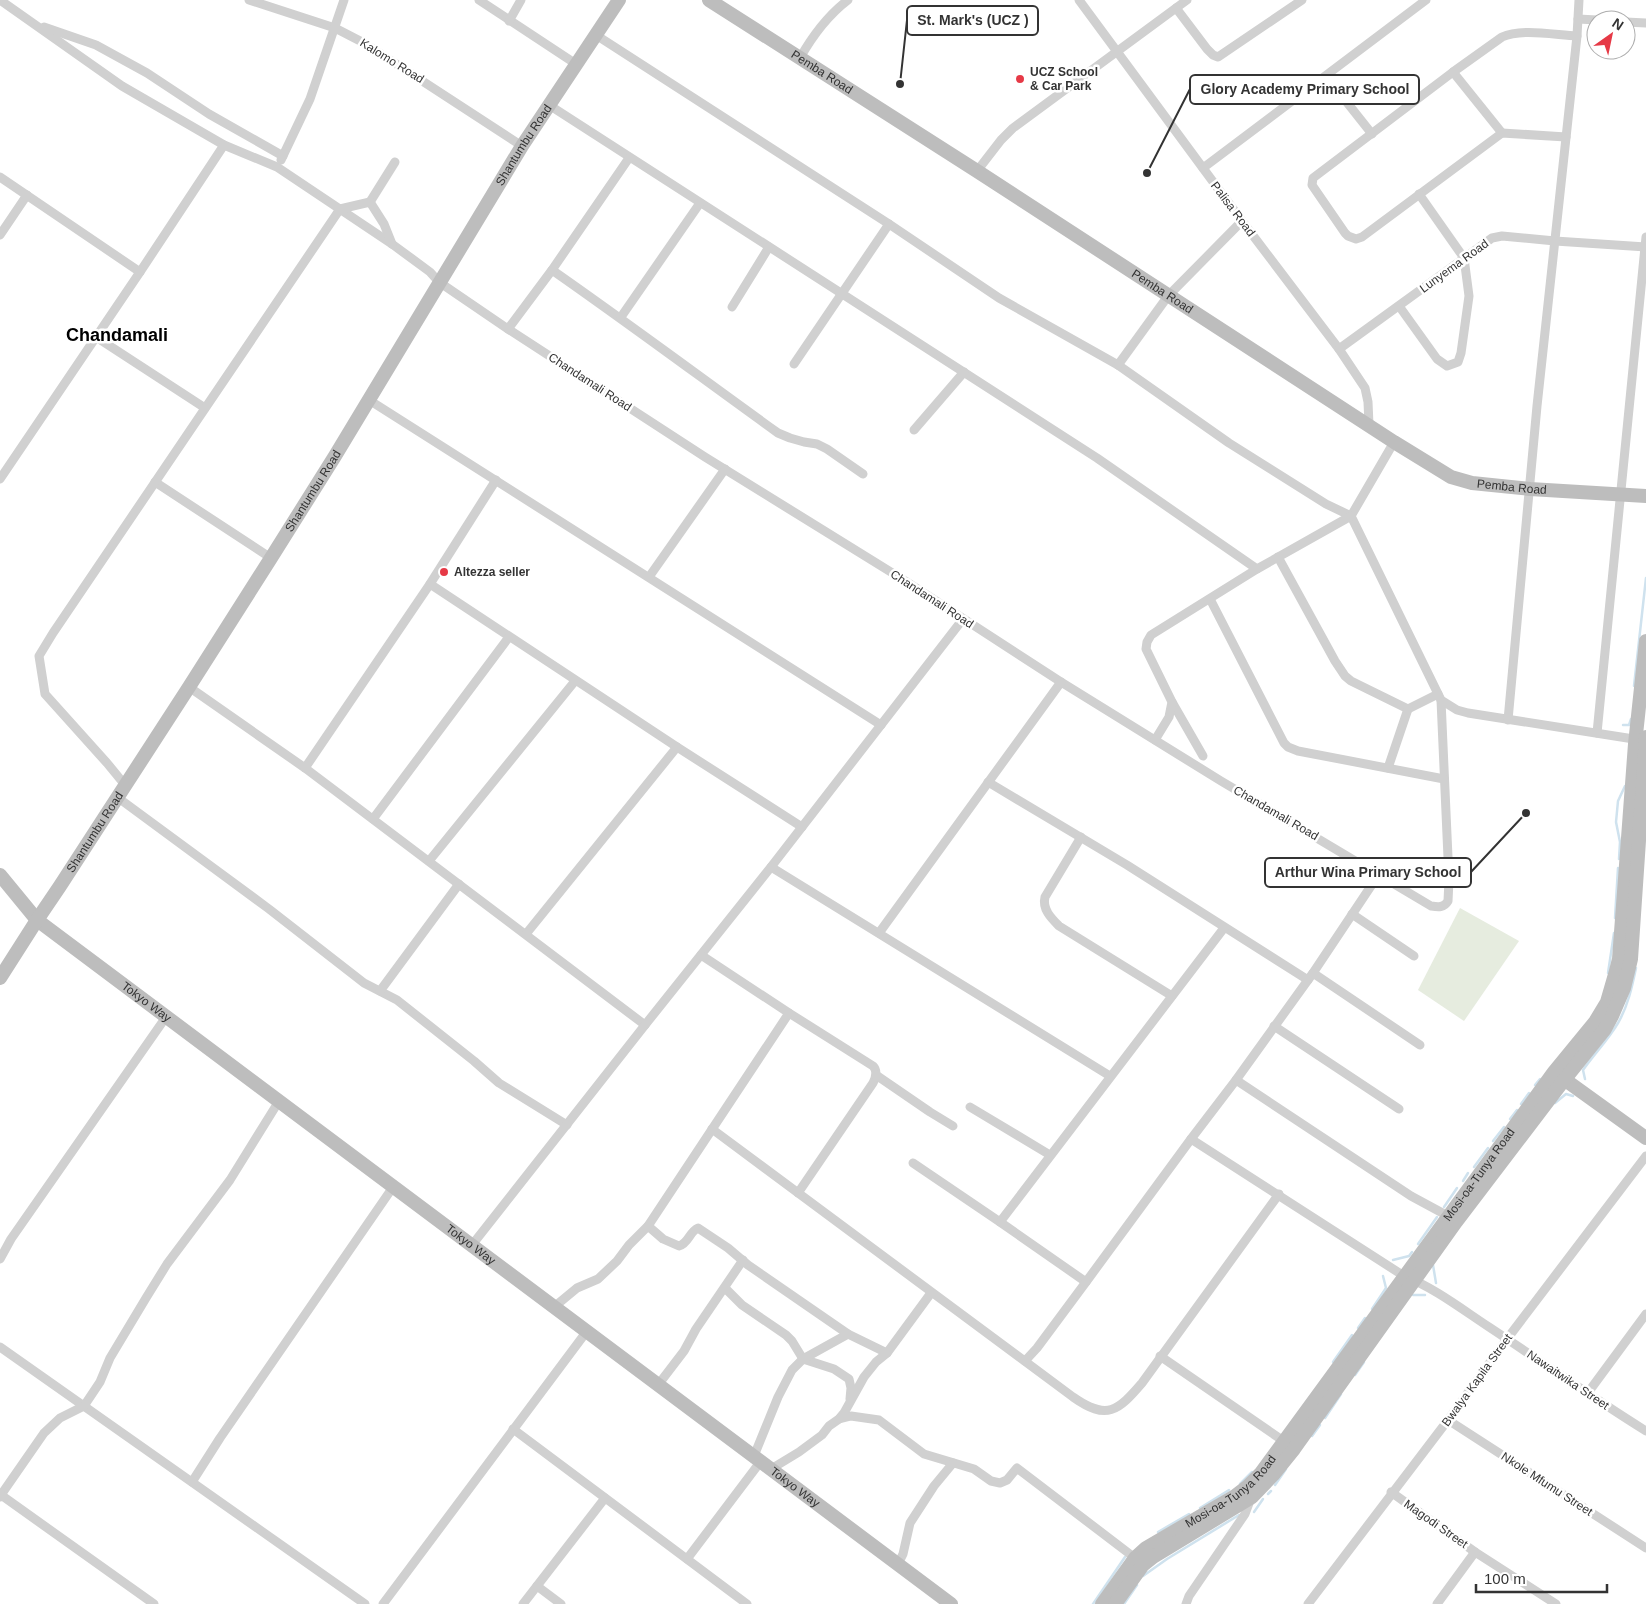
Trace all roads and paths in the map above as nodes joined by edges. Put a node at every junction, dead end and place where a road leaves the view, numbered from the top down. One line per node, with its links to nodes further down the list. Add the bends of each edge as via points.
1 (0, 0): 18 (street, Chandamali Road)
2 (249, 0): 19 (street, Kalomo Road)
3 (344, 0): 19 (street)
4 (478, 0): 17 (street)
5 (521, 0): 17 (street)
6 (619, 0): 20 (main road, Shantumbu Road)
7 (709, 0): 23 (main road, Pemba Road)
8 (848, 0): 23 (street, via 823,23)
9 (1079, 0): 22 (street, Palisa Road)
10 (1187, 0): 14 (street)
11 (1302, 0): 14 (street, via 1218,57 1207,49)
12 (1426, 0): 26 (street)
13 (1579, 0): 15 (street)
14 (1176, 8): 22 (street)
15 (1578, 19): 16 (street); 21 (street)
16 (1586, 19)
17 (509, 21): 24 (street)
18 (34, 24): 31 (street, Chandamali Road, via 122,86); 33 (street, via 96,45)
19 (335, 28): 32 (street, Kalomo Road, via 396,63); 33 (street, via 310,99)
20 (596, 35): 24 (main road, Shantumbu Road); 46 (street)
21 (1577, 36): 25 (street, via 1510,33); 30 (street)
22 (1117, 51): 37 (street, Palisa Road); 38 (street, via 1013,128)
23 (800, 58): 38 (main road, Pemba Road)
24 (576, 64): 27 (main road, Shantumbu Road)
25 (1453, 72): 28 (street); 29 (street)
26 (1326, 76): 29 (street); 37 (street)
27 (549, 105): 32 (main road, Shantumbu Road); 34 (street)
28 (1502, 133): 30 (street); 40 (street)
29 (1372, 134): 40 (street, via 1313,178 1314,189 1345,233 1356,239 1362,236)
30 (1566, 137): 48 (street)
31 (224, 145): 36 (street, Chandamali Road); 54 (street)
32 (522, 146): 55 (main road, Shantumbu Road)
33 (283, 156): 36 (street)
34 (629, 158): 43 (street); 53 (street)
35 (395, 162): 42 (street)
36 (278, 167): 44 (street, Chandamali Road)
37 (1203, 168): 45 (street, Palisa Road)
38 (977, 171): 57 (main road, Pemba Road)
39 (0, 177): 41 (street)
40 (1419, 194): 52 (street)
41 (27, 195): 47 (street); 54 (street)
42 (370, 202): 44 (street); 50 (street)
43 (700, 203): 51 (street); 60 (street)
44 (340, 210): 50 (street, Chandamali Road); 68 (street)
45 (1242, 221): 57 (street); 63 (street, Palisa Road)
46 (888, 224): 56 (street); 65 (street, via 999,298)
47 (0, 235)
48 (1555, 241): 49 (street, Lunyema Road); 52 (street, Lunyema Road, via 1502,236 1492,238); 77 (street)
49 (1646, 243): 78 (street)
50 (392, 244): 55 (street, Chandamali Road)
51 (769, 246): 56 (street); 59 (street)
52 (1464, 258): 58 (street, Lunyema Road); 58 (street, via 1469,296 1458,362 1447,366 1437,359)
53 (552, 270): 60 (street); 61 (street)
54 (140, 272): 62 (street)
55 (440, 282): 61 (street, Chandamali Road); 67 (main road, Shantumbu Road)
56 (842, 294): 64 (street); 66 (street)
57 (1168, 296): 65 (street); 69 (main road, Pemba Road)
58 (1399, 306): 63 (street, Lunyema Road)
59 (732, 307)
60 (621, 317): 73 (street, via 778,433 817,444)
61 (508, 329): 72 (street, Chandamali Road)
62 (96, 337): 68 (street); 74 (street)
63 (1339, 349): 69 (street, Palisa Road, via 1365,388)
64 (794, 364)
65 (1118, 365): 80 (street, via 1229,443 1326,504)
66 (964, 372): 70 (street); 83 (street, via 1097,458)
67 (369, 400): 75 (street); 82 (main road, Shantumbu Road)
68 (205, 408): 76 (street)
69 (1369, 425): 71 (main road, Pemba Road)
70 (914, 430)
71 (1394, 442): 77 (main road, Pemba Road, via 1451,477 1472,483); 80 (street)
72 (724, 469): 84 (street); 87 (street, Chandamali Road)
73 (863, 474)
74 (0, 479)
75 (496, 480): 84 (street); 85 (street)
76 (155, 482): 82 (street); 107 (street, via 40,656 45,694)
77 (1530, 489): 78 (main road, Pemba Road); 96 (street)
78 (1621, 493): 79 (main road, Pemba Road); 98 (street)
79 (1646, 496)
80 (1351, 516): 81 (street); 93 (street)
81 (1278, 557): 83 (street); 95 (street, via 1345,676)
82 (271, 558): 92 (main road, Shantumbu Road)
83 (1257, 569): 86 (street)
84 (649, 577): 97 (street)
85 (430, 584): 88 (street); 103 (street)
86 (1210, 599): 94 (street, via 1151,635 1146,642 1146,649); 104 (street, via 1288,747)
87 (963, 619): 91 (street, Chandamali Road); 97 (street)
88 (509, 637): 90 (street); 109 (street)
89 (1646, 641): 99 (main road, Mosi-oa-Tunya Road)
90 (575, 681): 101 (street); 112 (street)
91 (1061, 682): 100 (street, Chandamali Road); 106 (street)
92 (189, 688): 103 (street); 107 (main road, Shantumbu Road)
93 (1439, 697): 95 (street); 96 (street, via 1457,710); 105 (street)
94 (1172, 702): 100 (street, via 1169,716); 102 (street)
95 (1408, 708): 104 (street)
96 (1508, 720): 98 (street)
97 (881, 725): 110 (street)
98 (1597, 733): 99 (street)
99 (1642, 739): 135 (main road, Mosi-oa-Tunya Road, via 1619,959 1607,1002)
100 (1154, 740): 114 (street, Chandamali Road)
101 (677, 747): 110 (street); 121 (street)
102 (1203, 756)
103 (304, 768): 109 (street)
104 (1388, 768): 105 (street)
105 (1444, 779): 114 (street, Chandamali Road, via 1448,901 1442,906 1431,906)
106 (988, 782): 111 (street); 120 (street)
107 (125, 785): 108 (main road, Shantumbu Road)
108 (117, 797): 118 (main road, Shantumbu Road); 126 (street, via 364,983)
109 (372, 819): 112 (street)
110 (802, 827): 113 (street)
111 (1081, 838): 119 (street); 127 (street, via 1044,897 1047,912 1059,926)
112 (429, 861): 116 (street)
113 (771, 867): 120 (street); 122 (street)
114 (1379, 874): 117 (street)
115 (0, 875): 118 (main road, Tokyo Way)
116 (459, 884): 121 (street); 126 (street)
117 (1352, 914): 123 (street); 124 (street)
118 (37, 920): 125 (main road, Shantumbu Road); 129 (main road, Tokyo Way)
119 (1224, 928): 124 (street); 127 (street)
120 (879, 933): 134 (street)
121 (526, 934): 130 (street)
122 (701, 955): 128 (street); 130 (street)
123 (1414, 956)
124 (1310, 976): 131 (street); 132 (street)
125 (0, 978)
126 (380, 991): 140 (street, via 397,1000 499,1083)
127 (1172, 996): 134 (street)
128 (789, 1012): 133 (street, via 873,1066); 142 (street)
129 (166, 1017): 137 (main road, Tokyo Way); 155 (street)
130 (644, 1025): 140 (street)
131 (1274, 1026): 136 (street); 139 (street)
132 (1420, 1044)
133 (876, 1075): 141 (street); 149 (street)
134 (1110, 1076): 145 (street)
135 (1559, 1076): 144 (main road); 151 (main road, Mosi-oa-Tunya Road); 157 (main road, Mosi-oa-Tunya Road, via 1456,1222)
136 (1236, 1080): 143 (street); 151 (street, via 1411,1196)
137 (279, 1101): 148 (main road, Tokyo Way); 174 (street, via 230,1180 167,1264)
138 (970, 1107): 145 (street)
139 (1398, 1109)
140 (567, 1126): 154 (street)
141 (953, 1126)
142 (712, 1128): 149 (street); 153 (street)
143 (1190, 1138): 150 (street, Nawaitwika Street); 158 (street)
144 (1646, 1138)
145 (1050, 1155): 152 (street)
146 (1646, 1156): 165 (street, Bwalya Kapila Street)
147 (913, 1164): 152 (street)
148 (393, 1187): 154 (main road, Tokyo Way); 182 (street)
149 (798, 1193): 160 (street)
150 (1279, 1194): 157 (street, Nawaitwika Street); 168 (street)
151 (1448, 1216): 157 (main road, Mosi-oa-Tunya Road)
152 (1000, 1222): 158 (street)
153 (648, 1226): 156 (street, via 663,1239 679,1246 698,1228); 161 (street, via 598,1279 577,1288)
154 (472, 1246): 161 (main road, Tokyo Way)
155 (0, 1259)
156 (743, 1260): 159 (street); 164 (street)
157 (1409, 1278): 165 (street, Nawaitwika Street); 179 (main road, Mosi-oa-Tunya Road); 183 (main road, Mosi-oa-Tunya Road, via 1294,1449 1273,1475)
158 (1086, 1282): 170 (street)
159 (725, 1288): 169 (street, via 742,1305 786,1334); 171 (street)
160 (931, 1293): 167 (street); 170 (street)
161 (554, 1307): 163 (main road, Tokyo Way)
162 (1646, 1314): 172 (street)
163 (587, 1331): 171 (main road, Tokyo Way); 177 (street)
164 (848, 1334): 167 (street); 169 (street)
165 (1507, 1338): 172 (street, Nawaitwika Street); 176 (street, Bwalya Kapila Street)
166 (0, 1347): 174 (street)
167 (887, 1353): 173 (street, via 864,1377)
168 (1160, 1356): 170 (street, via 1129,1398 1109,1410 1086,1406); 179 (street)
169 (803, 1358): 173 (street, via 834,1369 849,1379); 180 (street, via 792,1370 778,1397)
170 (1025, 1361)
171 (658, 1385): 180 (main road, Tokyo Way)
172 (1587, 1394): 178 (street, Nawaitwika Street)
173 (850, 1402): 175 (street)
174 (84, 1406): 182 (street); 185 (street, via 60,1418 44,1434)
175 (839, 1419): 180 (street, via 799,1452); 181 (street, via 852,1416 878,1420 924,1454)
176 (1448, 1420): 184 (street, Bwalya Kapila Street); 187 (street, Nkole Mfumu Street)
177 (513, 1429): 186 (street); 195 (street)
178 (1646, 1432)
179 (1284, 1442): 183 (main road, Mosi-oa-Tunya Road)
180 (762, 1462): 190 (street); 191 (main road, Tokyo Way)
181 (953, 1463): 189 (street, via 974,1469 991,1481 1000,1483 1017,1468); 191 (street, via 910,1523)
182 (192, 1482): 194 (street)
183 (1250, 1491): 189 (main road, Mosi-oa-Tunya Road, via 1235,1496 1146,1548); 201 (main road, Mosi-oa-Tunya Road, via 1143,1565); 202 (street, via 1245,1514)
184 (1392, 1492): 188 (street, Magodi Street); 203 (street, Bwalya Kapila Street)
185 (1, 1496): 193 (street)
186 (605, 1498): 190 (street); 192 (street)
187 (1646, 1548)
188 (1475, 1552): 204 (street); 205 (street, Magodi Street)
189 (1135, 1558): 200 (main road, Mosi-oa-Tunya Road)
190 (688, 1559): 198 (street)
191 (898, 1564): 199 (main road, Tokyo Way)
192 (537, 1586): 196 (street); 197 (street)
193 (154, 1604)
194 (365, 1604)
195 (382, 1604)
196 (523, 1604)
197 (561, 1604)
198 (747, 1604)
199 (951, 1604)
200 (1102, 1604)
201 (1115, 1604)
202 (1186, 1604)
203 (1308, 1604)
204 (1436, 1604)
205 (1556, 1604)

